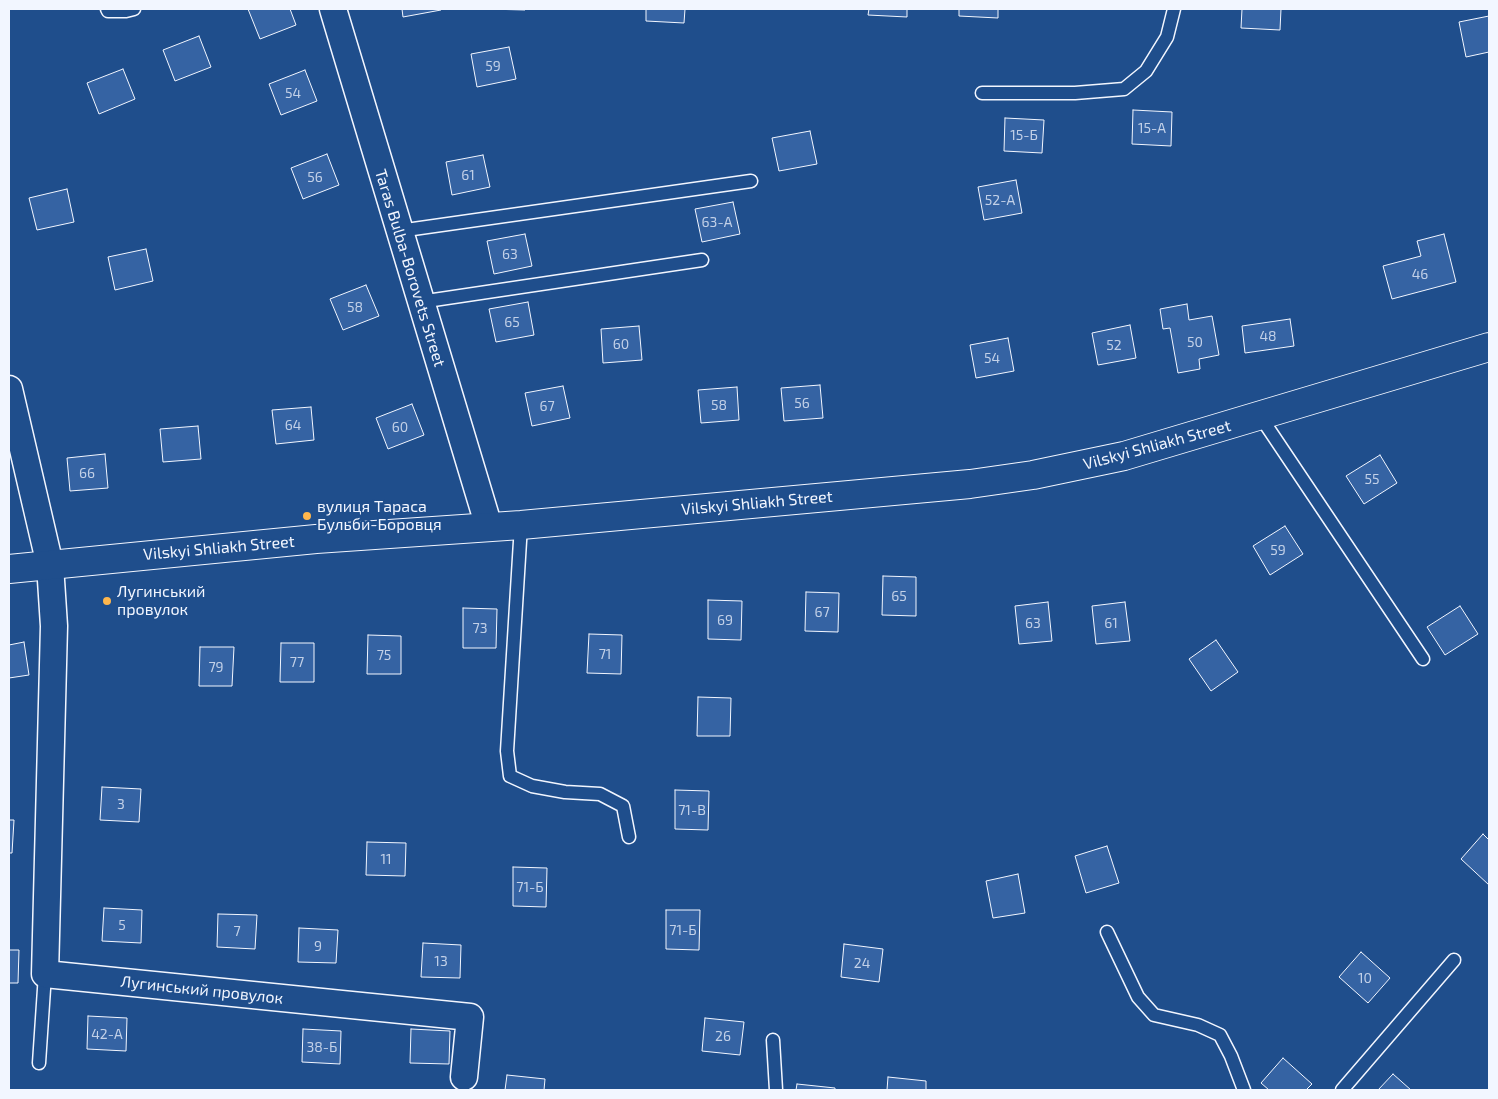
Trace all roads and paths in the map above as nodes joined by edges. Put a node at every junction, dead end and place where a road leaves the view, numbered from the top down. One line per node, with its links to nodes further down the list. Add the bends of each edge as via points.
1 (107, 9): 2 (lane)
2 (134, 9)
3 (333, 9): 7 (street, Taras Bulba-Borovets Street)
4 (1174, 9): 5 (lane, via 1167,37 1146,71 1124,89 1075,93)
5 (982, 93)
6 (751, 181): 7 (lane)
7 (399, 231): 9 (street, Taras Bulba-Borovets Street)
8 (702, 260): 9 (lane)
9 (420, 302): 14 (street, Taras Bulba-Borovets Street)
10 (1489, 347): 12 (street, Vilskyi Shliakh Street)
11 (9, 389): 15 (street)
12 (1260, 416): 13 (street, Vilskyi Shliakh Street, via 1124,456 1006,479); 17 (lane)
13 (521, 525): 14 (street, Vilskyi Shliakh Street); 18 (lane, via 507,751 510,776 532,786 600,794 623,806)
14 (488, 527): 15 (street, Vilskyi Shliakh Street, via 316,539)
15 (50, 565): 16 (street, Vilskyi Shliakh Street); 21 (street, via 54,626)
16 (9, 569)
17 (1422, 659)
18 (628, 837)
19 (1107, 932): 26 (lane, via 1138,997 1154,1015 1220,1035)
20 (1454, 960): 27 (lane)
21 (45, 974): 23 (lane); 24 (street, Лугинський провулок, via 470,1017)
22 (773, 1040): 25 (lane)
23 (39, 1063)
24 (464, 1076)
25 (776, 1090)
26 (1244, 1090)
27 (1342, 1090)

